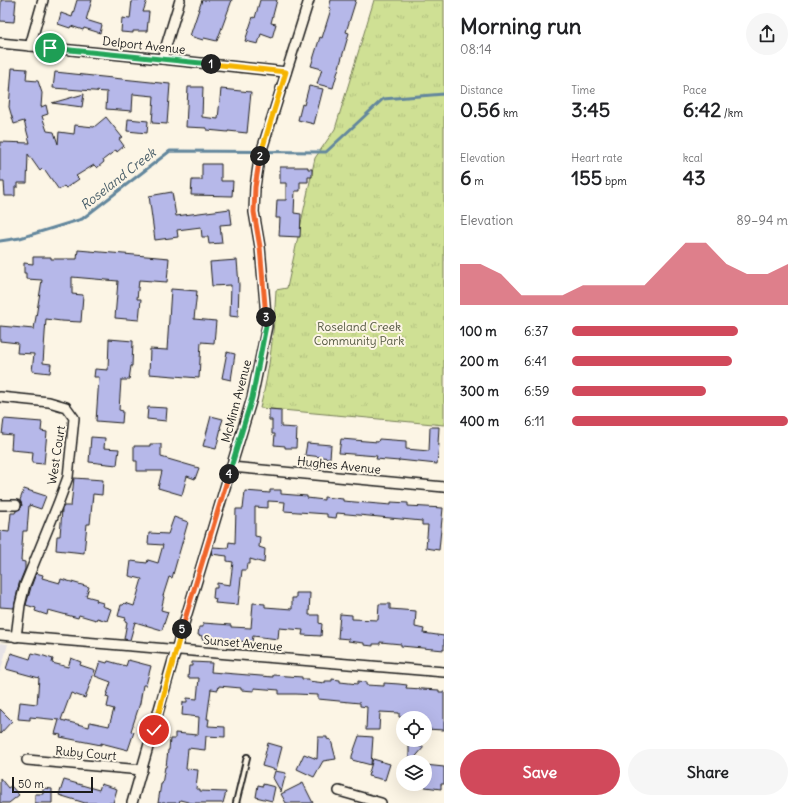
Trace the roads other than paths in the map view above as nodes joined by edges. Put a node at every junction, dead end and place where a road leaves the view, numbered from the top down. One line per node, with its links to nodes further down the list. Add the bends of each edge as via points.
1 (43, 0): 5 (street)
2 (180, 0): 6 (street)
3 (309, 0): 7 (street, McMinn Avenue)
4 (0, 43): 5 (street, Delport Avenue)
5 (30, 46): 6 (street, Delport Avenue)
6 (162, 59): 7 (street, Delport Avenue)
7 (286, 72): 9 (street, McMinn Avenue, via 259,159 255,187 254,212 260,247 266,326 252,398)
8 (0, 397): 14 (street, West Court, via 49,402 66,407 74,418 68,477 26,585 20,605)
9 (231, 467): 10 (street, Hughes Avenue); 15 (street, McMinn Avenue)
10 (444, 487)
11 (0, 505): 12 (street)
12 (16, 505)
13 (0, 635): 14 (street, Sunset Avenue)
14 (16, 637): 15 (street, Sunset Avenue)
15 (176, 650): 16 (street, Sunset Avenue); 19 (street, McMinn Avenue)
16 (444, 672)
17 (247, 757): 22 (lane)
18 (27, 760): 19 (street, Ruby Court)
19 (142, 770): 21 (street, McMinn Avenue)
20 (339, 791): 23 (street)
21 (132, 803)
22 (236, 803)
23 (381, 803)

